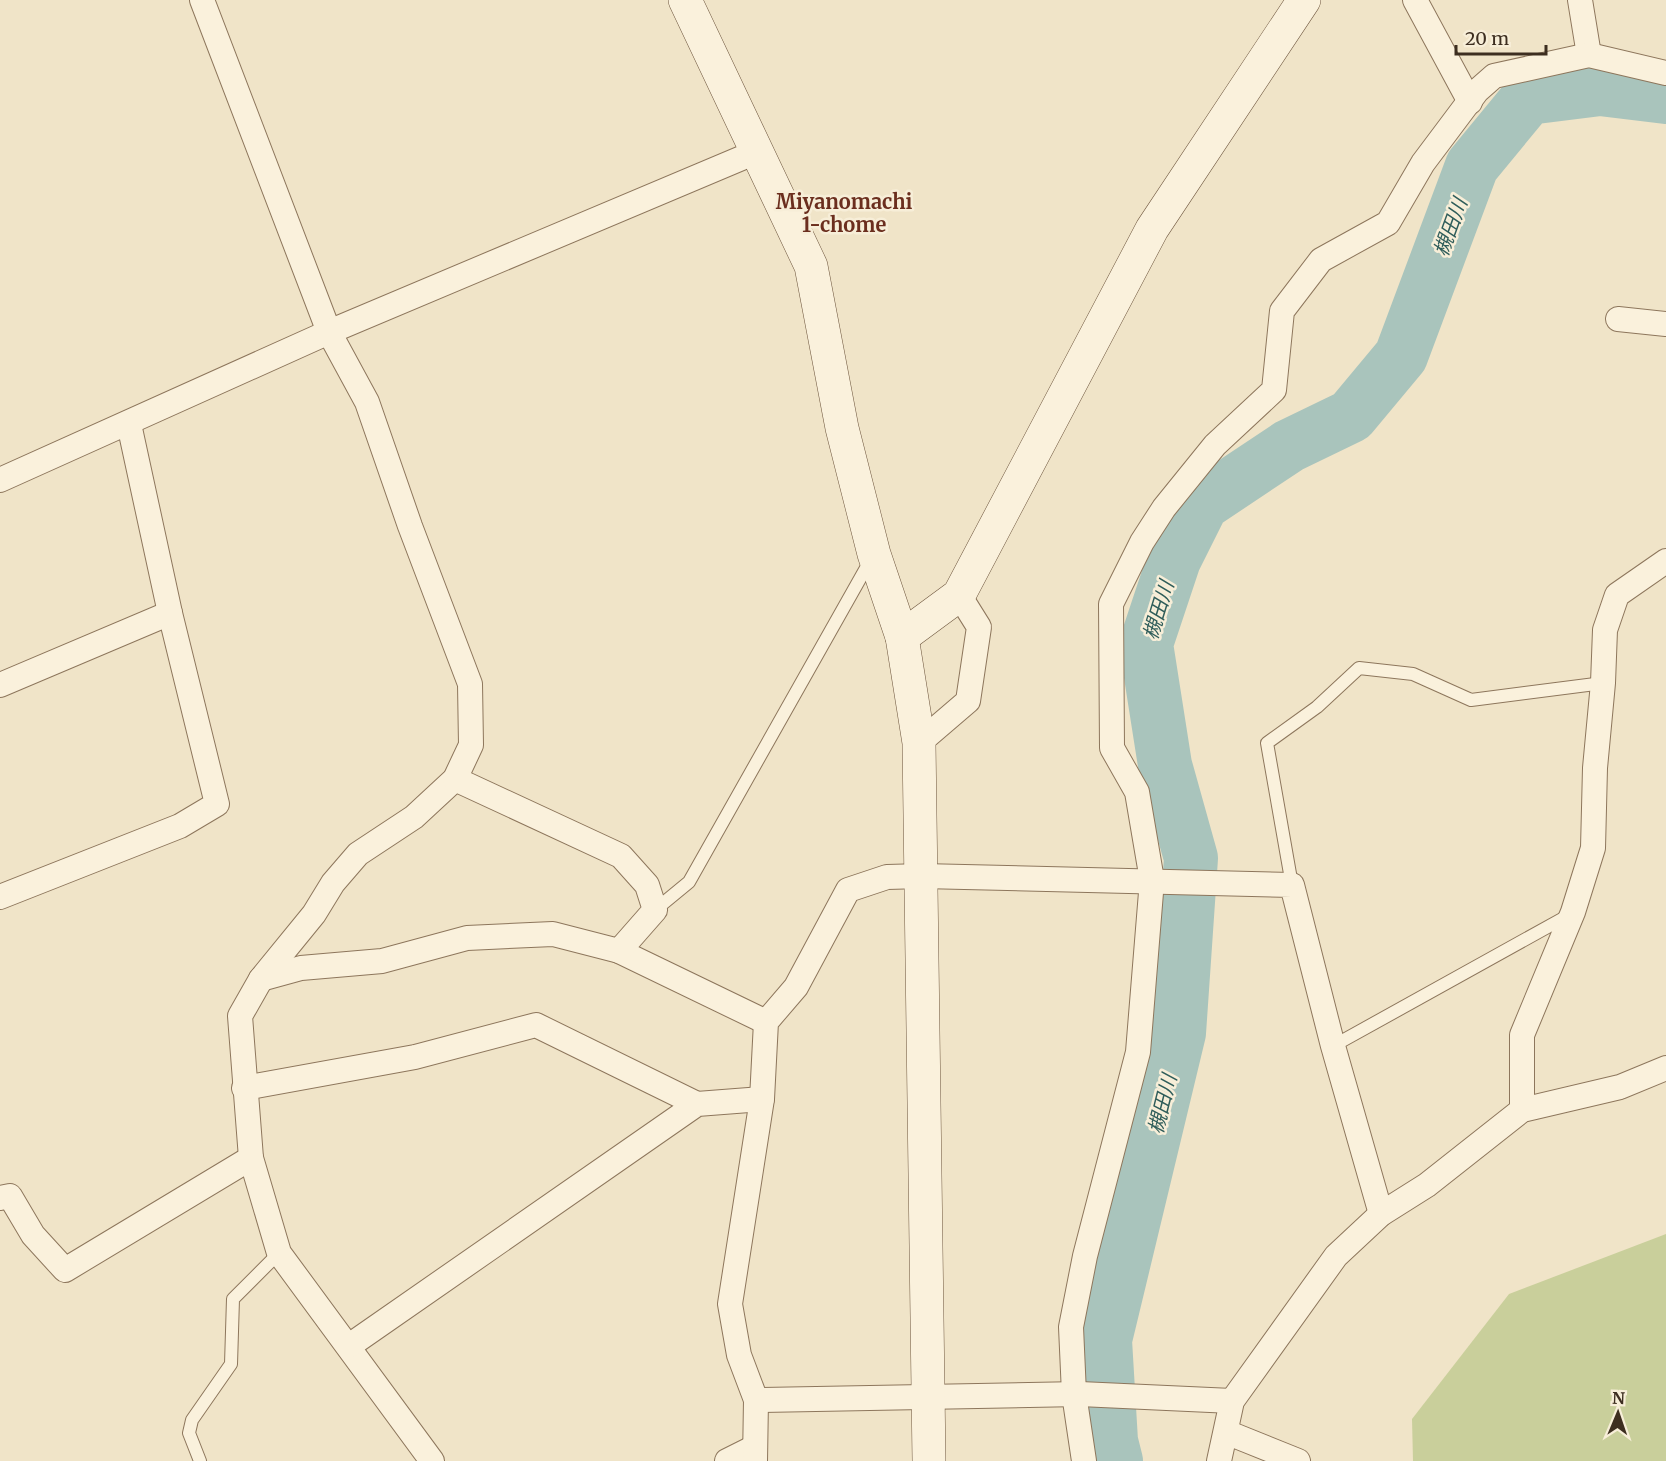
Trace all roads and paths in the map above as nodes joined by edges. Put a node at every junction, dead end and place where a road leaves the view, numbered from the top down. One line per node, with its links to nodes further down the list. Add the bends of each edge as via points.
1 (202, 0): 12 (street)
2 (685, 0): 9 (street)
3 (1304, 0): 17 (street, via 1152,229)
4 (1415, 0): 8 (street)
5 (1580, 0): 6 (street)
6 (1589, 55): 7 (street); 8 (street, via 1494,76)
7 (1666, 73)
8 (1470, 102): 25 (street, via 1423,163 1388,223 1321,260 1282,310 1274,390 1215,445 1164,508 1111,604 1112,748 1137,792)
9 (756, 152): 12 (street); 15 (street, via 811,266 842,428)
10 (1618, 319): 11 (street)
11 (1666, 324)
12 (328, 332): 13 (street); 23 (street, via 367,402 470,684 471,745)
13 (129, 424): 14 (street); 18 (street)
14 (0, 480)
15 (874, 554): 19 (street); 28 (lane, via 689,882)
16 (1666, 561): 20 (street, via 1617,595 1605,630)
17 (959, 595): 19 (street); 22 (street, via 979,627 968,700)
18 (170, 613): 21 (street); 27 (street, via 217,804 180,826)
19 (902, 636): 22 (street)
20 (1604, 683): 26 (lane, via 1471,700 1413,674 1359,668 1317,707 1267,743); 29 (street, via 1595,768 1593,848)
21 (0, 685)
22 (919, 742): 24 (street)
23 (455, 778): 28 (street, via 621,856 647,885); 31 (street, via 414,817 358,854)
24 (922, 876): 25 (street); 32 (street, via 886,877 848,890 796,987); 45 (street)
25 (1152, 880): 26 (street); 44 (street, via 1138,1052 1085,1256 1071,1326)
26 (1292, 885): 33 (street)
27 (0, 897)
28 (656, 910): 30 (street)
29 (1573, 912): 33 (lane); 38 (street, via 1522,1035)
30 (619, 951): 31 (street, via 553,933 467,938 382,961 301,968); 32 (street)
31 (261, 979): 35 (street, via 240,1016)
32 (766, 1022): 36 (street)
33 (1333, 1046): 41 (street)
34 (1666, 1068): 38 (street, via 1620,1087)
35 (244, 1088): 37 (street, via 416,1057 536,1025); 39 (street)
36 (762, 1099): 37 (street); 46 (street, via 730,1304 739,1355)
37 (697, 1104): 43 (street)
38 (1522, 1110): 41 (street, via 1427,1185)
39 (251, 1158): 40 (street, via 65,1270 33,1234 10,1196); 42 (street)
40 (0, 1198)
41 (1381, 1214): 47 (street, via 1336,1256)
42 (279, 1253): 43 (street); 50 (lane, via 233,1299 231,1364 192,1420 189,1433)
43 (349, 1347): 51 (street)
44 (1077, 1394): 45 (street); 47 (street); 54 (street)
45 (928, 1397): 46 (street); 53 (street)
46 (756, 1400): 49 (street)
47 (1233, 1401): 48 (street)
48 (1226, 1432): 55 (street); 56 (street)
49 (755, 1454): 52 (street)
50 (200, 1461)
51 (432, 1461)
52 (727, 1461)
53 (929, 1461)
54 (1084, 1461)
55 (1219, 1461)
56 (1298, 1461)

